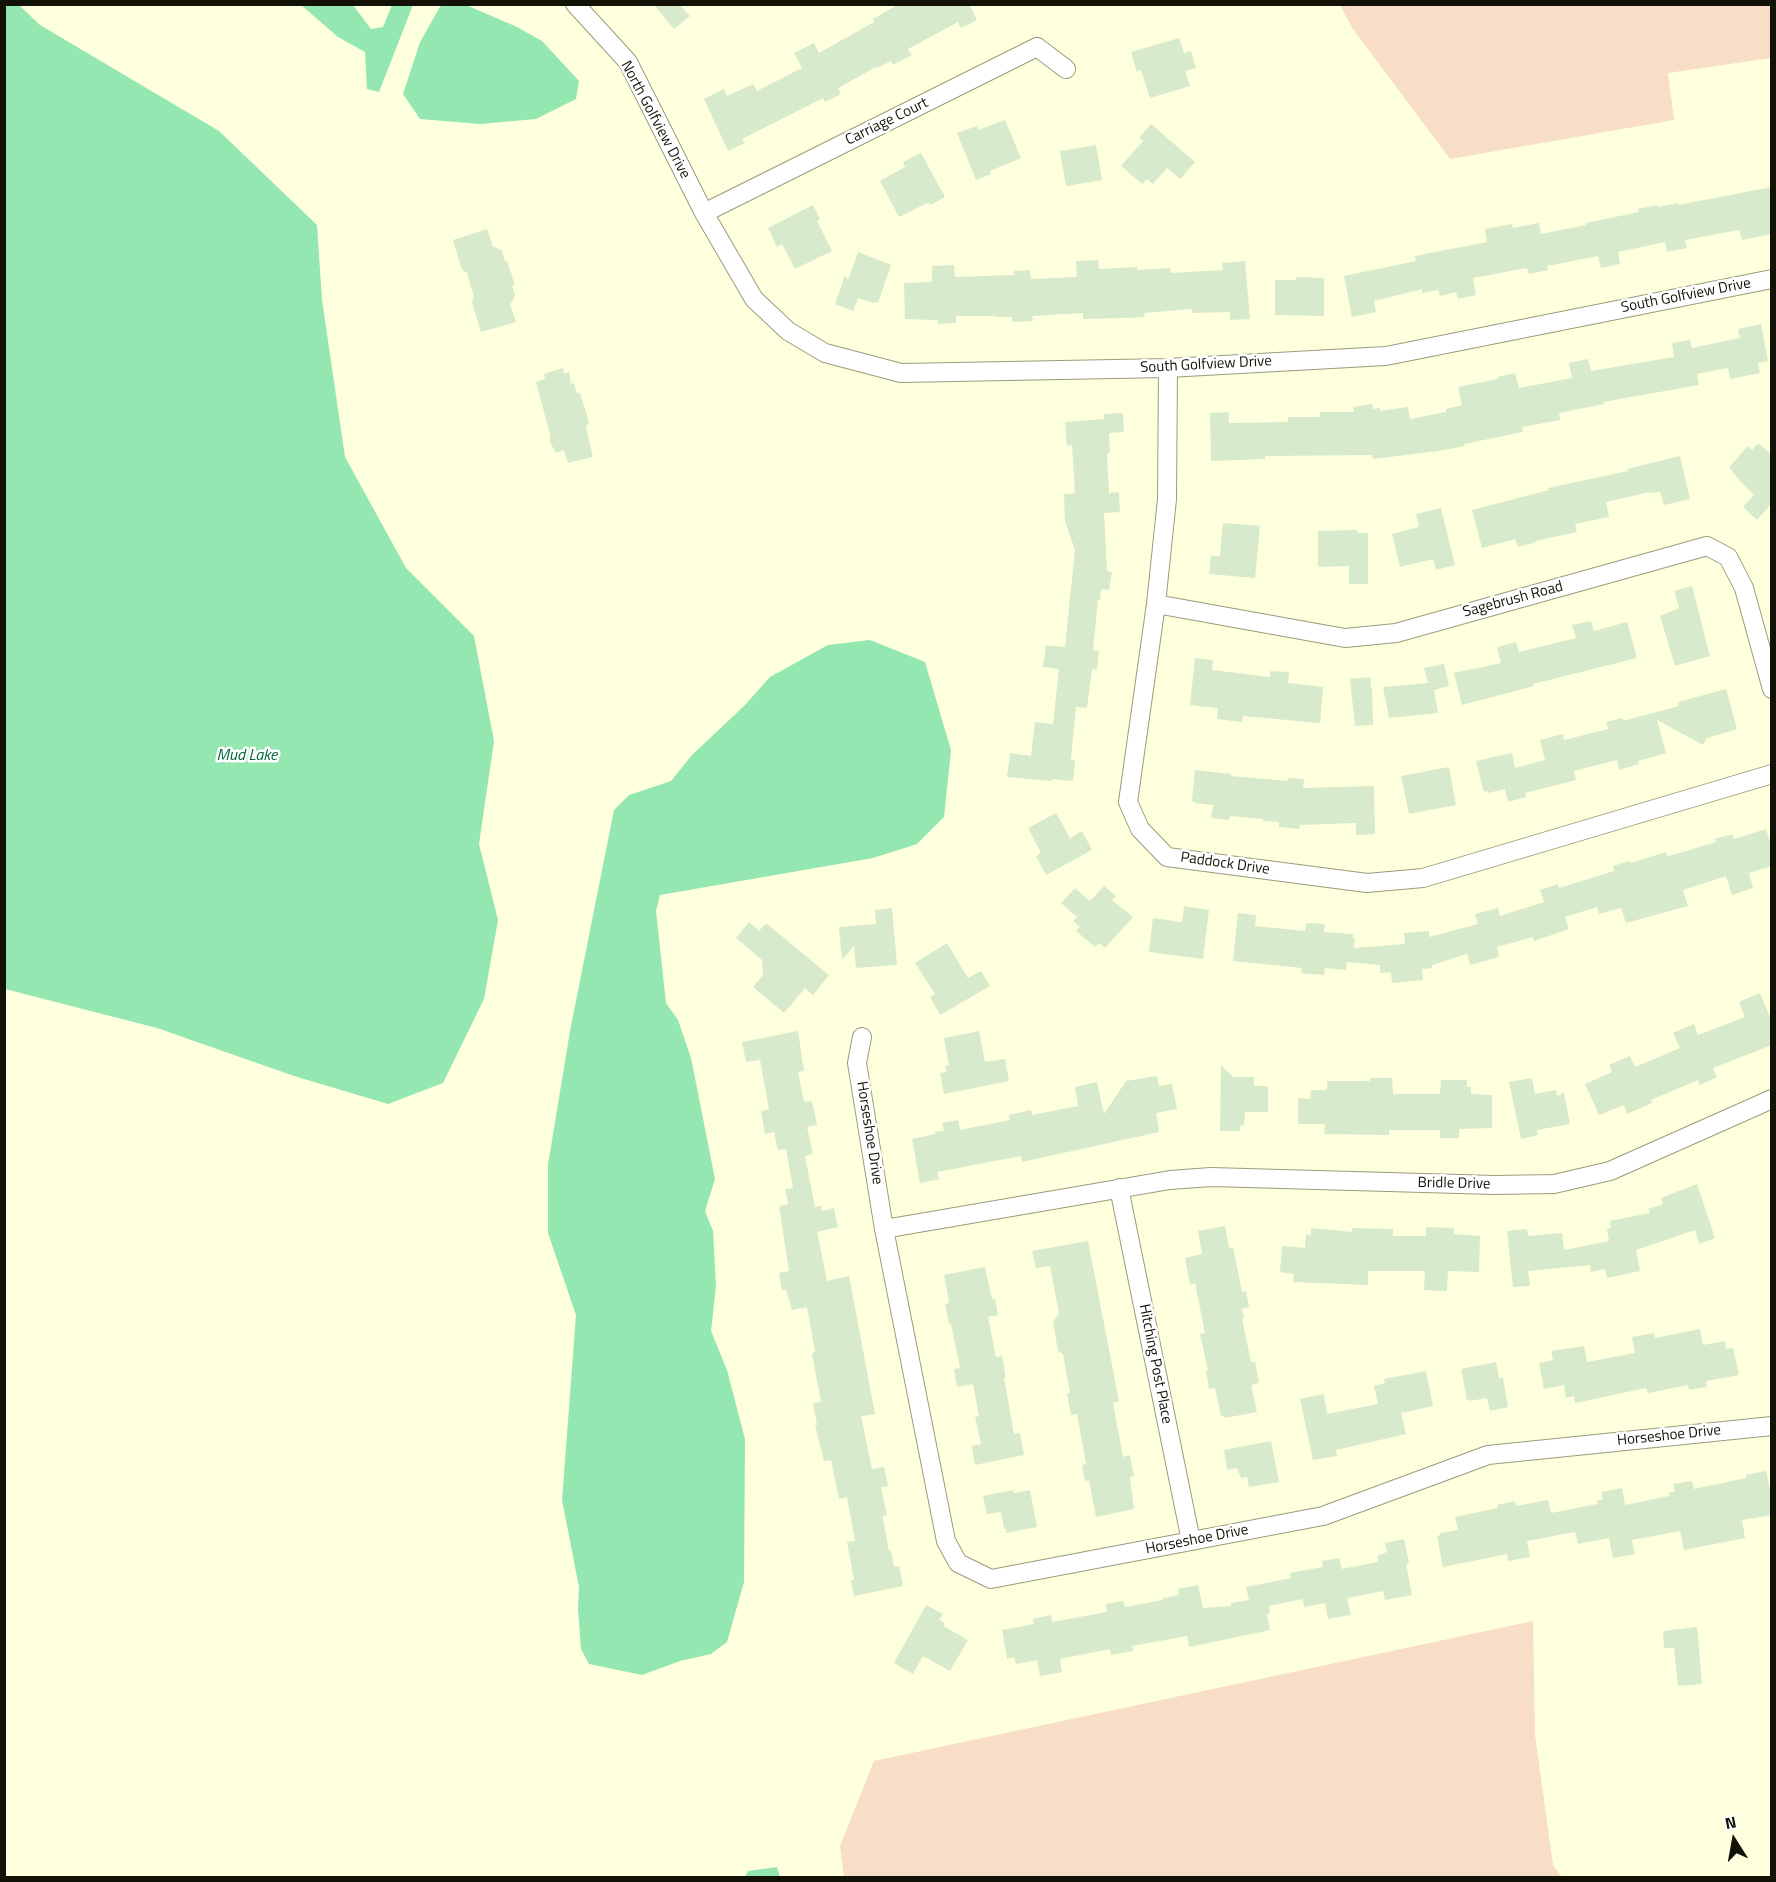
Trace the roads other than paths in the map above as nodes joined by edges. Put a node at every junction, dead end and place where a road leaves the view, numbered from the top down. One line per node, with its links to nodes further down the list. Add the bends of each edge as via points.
1 (576, 4): 3 (street, North Golfview Drive, via 628,62)
2 (1066, 69): 3 (street, Carriage Court, via 1037,47)
3 (704, 213): 5 (street, South Golfview Drive, via 754,299 788,332 825,353 901,373)
4 (1772, 279): 5 (street, South Golfview Drive, via 1386,356)
5 (1168, 368): 6 (street, Paddock Drive, via 1167,499)
6 (1156, 604): 7 (street, Sagebrush Road, via 1345,638 1396,633 1707,546 1728,557 1744,588); 8 (street, Paddock Drive, via 1128,802 1140,829 1167,856 1366,883 1423,878)
7 (1772, 689)
8 (1772, 774)
9 (861, 1037): 12 (street, Horseshoe Drive, via 857,1063)
10 (1772, 1099): 11 (street, Bridle Drive, via 1610,1172 1554,1184 1211,1177)
11 (1119, 1188): 12 (street); 14 (street, Hitching Post Place)
12 (884, 1229): 14 (street, Horseshoe Drive, via 946,1541 958,1563 991,1579)
13 (1772, 1426): 14 (street, Horseshoe Drive, via 1488,1455 1323,1516)
14 (1191, 1541)

